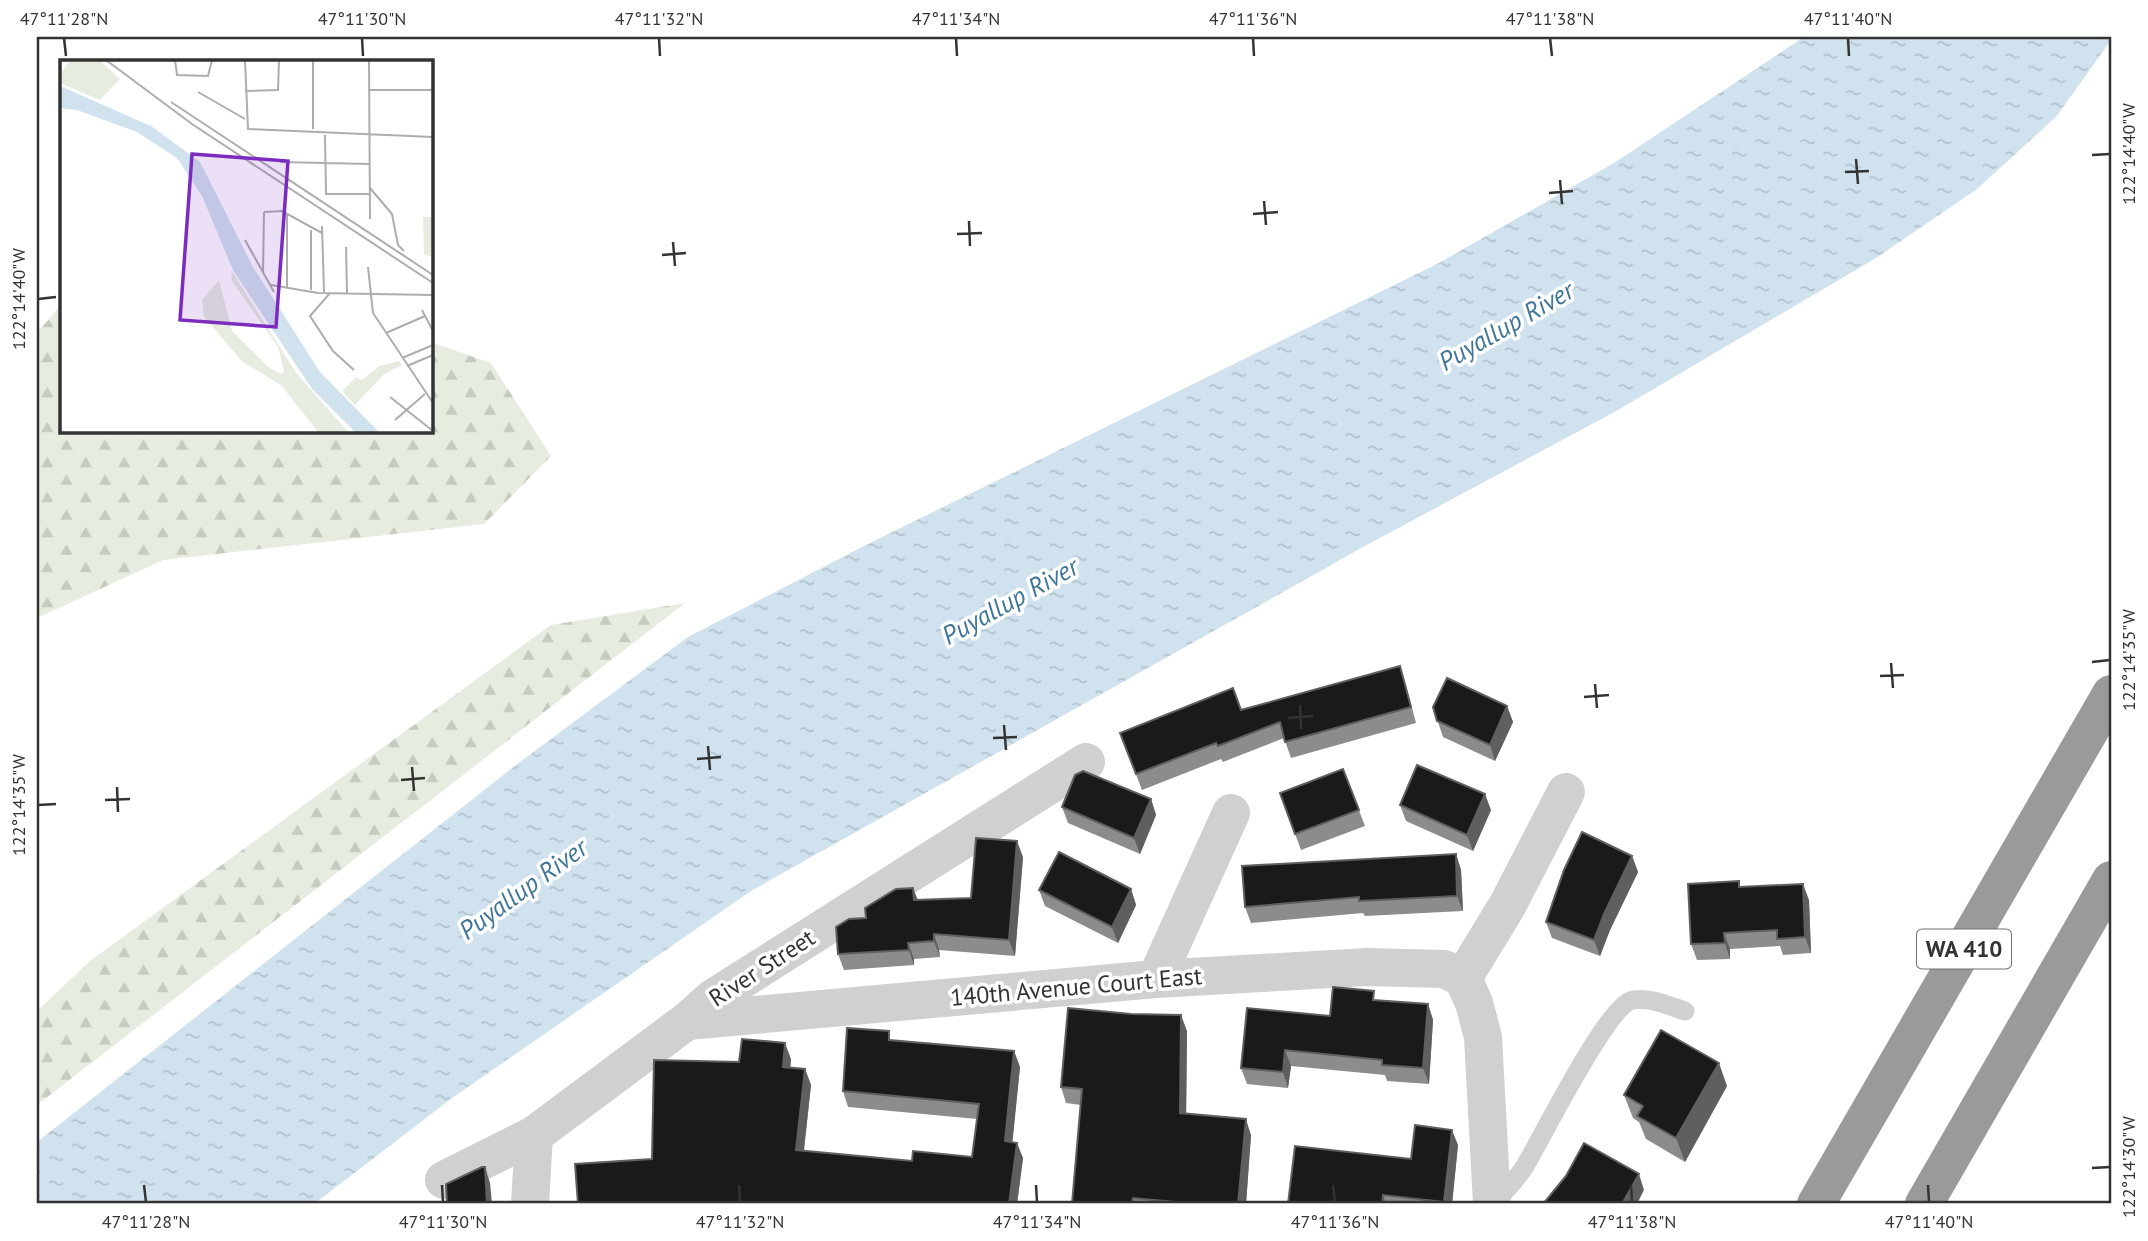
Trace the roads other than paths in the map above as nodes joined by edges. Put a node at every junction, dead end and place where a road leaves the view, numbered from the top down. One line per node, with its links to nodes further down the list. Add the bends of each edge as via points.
1 (2111, 694): 14 (highway, WA 410)
2 (1086, 762): 9 (street, River Street, via 713,998)
3 (1566, 792): 6 (street, via 1507,906)
4 (1231, 813): 7 (street)
5 (2111, 880): 15 (highway)
6 (1463, 978): 7 (street, 140th Avenue Court East, via 1444,969 1367,967); 13 (street, via 1483,1037)
7 (1156, 979): 9 (street, 140th Avenue Court East)
8 (1685, 1011): 13 (lane, via 1649,1000 1630,1000 1613,1015 1524,1168)
9 (687, 1021): 10 (street, River Street)
10 (534, 1135): 11 (street, River Street); 12 (street)
11 (444, 1180)
12 (530, 1204)
13 (1493, 1204)
14 (1816, 1204)
15 (1924, 1204)

